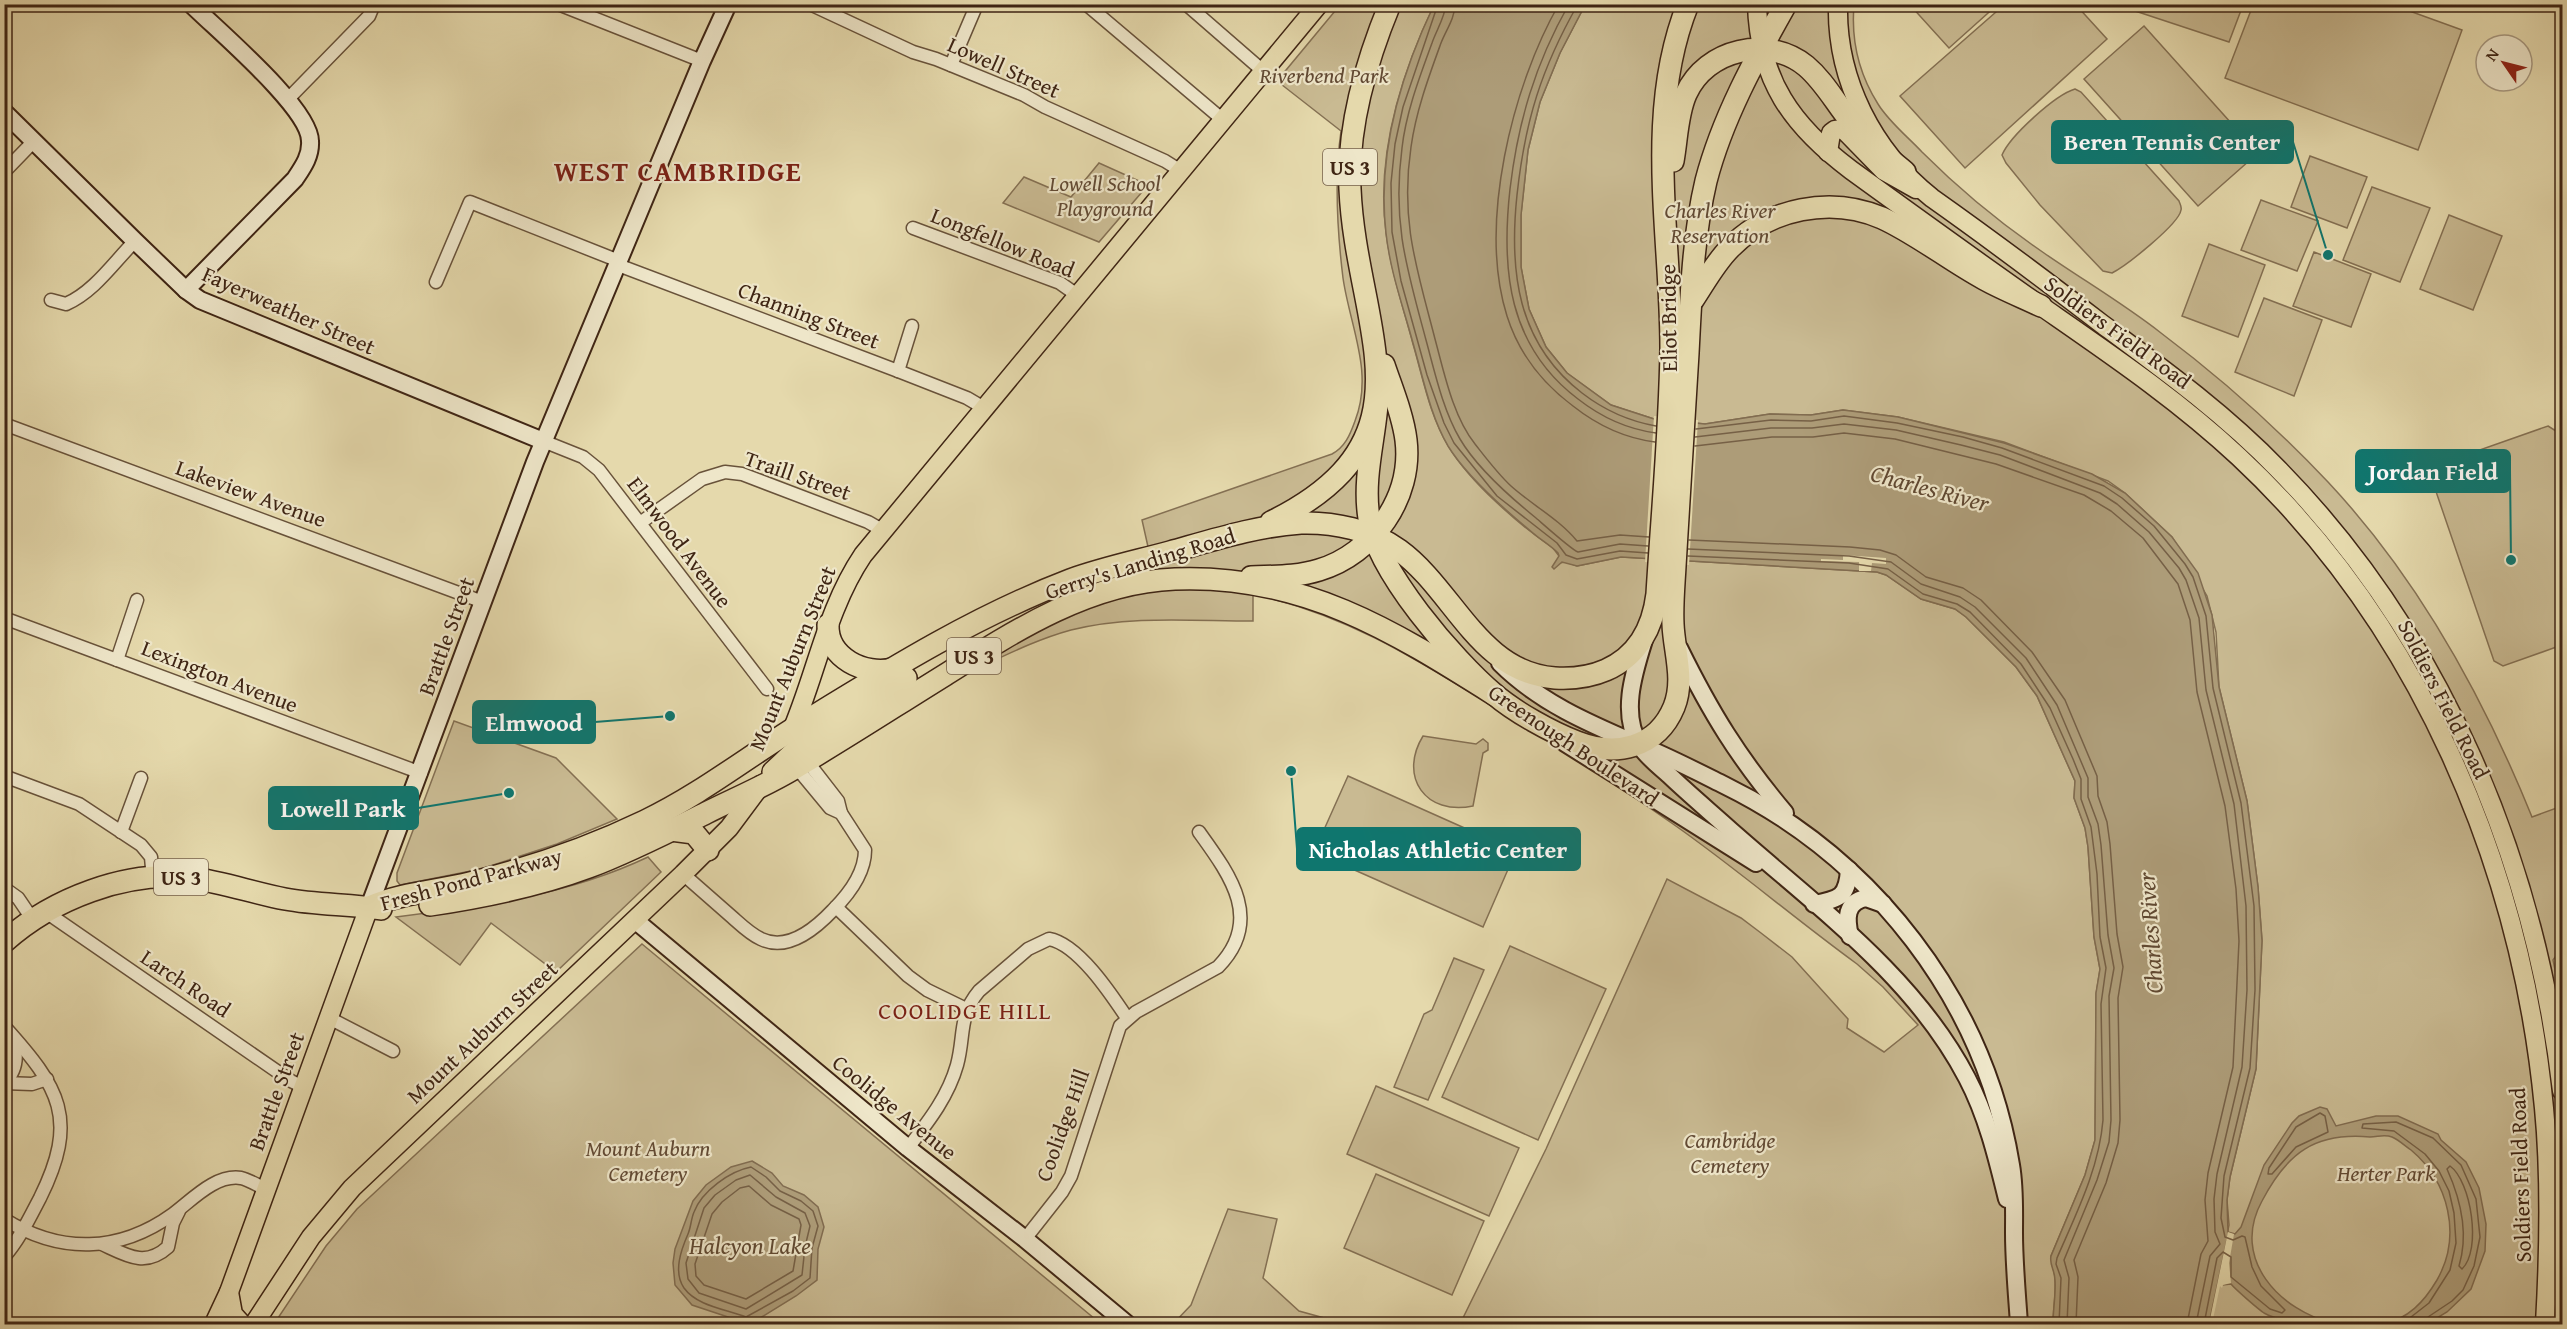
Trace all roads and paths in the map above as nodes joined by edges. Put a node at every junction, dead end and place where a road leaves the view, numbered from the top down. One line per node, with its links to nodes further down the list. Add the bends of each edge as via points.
1 (191, 4): 19 (main road)
2 (374, 4): 19 (street, via 369,16)
3 (558, 4): 16 (street)
4 (728, 4): 16 (main road, Brattle Street)
5 (810, 4): 17 (street, Lowell Street, via 913,52)
6 (977, 4): 17 (street)
7 (1086, 4): 21 (street)
8 (1186, 4): 18 (street)
9 (1390, 4): 39 (highway, US 3, via 1362,87 1350,158 1353,227)
10 (1688, 4): 28 (highway, Eliot Bridge, via 1672,54 1665,96)
11 (1757, 4): 15 (main road, Soldiers Field Road)
12 (1786, 4): 15 (highway, Eliot Bridge)
13 (1838, 4): 26 (main road, Soldiers Field Road, via 1840,46 1852,94 1873,131)
14 (1310, 8): 18 (main road, Mount Auburn Street)
15 (1761, 49): 23 (main road, Soldiers Field Road, via 1786,106); 26 (highway, via 1788,55 1809,69 1862,135); 28 (highway, via 1719,58 1689,87 1681,106); 36 (highway, Eliot Bridge, via 1707,180)
16 (702, 61): 31 (main road, Brattle Street)
17 (951, 65): 24 (street, Lowell Street, via 1024,95)
18 (1263, 71): 21 (main road, Mount Auburn Street)
19 (288, 99): 33 (main road, via 305,123 311,140 308,157 296,179)
20 (4, 112): 22 (main road, Fayerweather Street)
21 (1223, 120): 24 (main road, Mount Auburn Street)
22 (34, 141): 25 (street); 30 (main road, Fayerweather Street)
23 (1828, 152): 27 (main road, via 1831,133 1845,129 1884,171); 37 (main road, Soldiers Field Road)
24 (1181, 171): 34 (main road, Mount Auburn Street)
25 (4, 172)
26 (1905, 172): 27 (main road, Soldiers Field Road)
27 (1928, 194): 98 (main road, Soldiers Field Road, via 2186,386 2235,427 2298,490 2373,582 2441,692 2499,822 2540,956)
28 (1665, 202): 41 (highway, Eliot Bridge, via 1671,341)
29 (913, 228): 34 (street, Longfellow Road, via 1060,283)
30 (135, 241): 33 (main road, Fayerweather Street); 35 (street, via 75,300 66,304)
31 (618, 263): 32 (street, Channing Street, via 470,202); 40 (street, Channing Street); 45 (main road, Brattle Street)
32 (436, 282)
33 (186, 290): 45 (main road, Fayerweather Street, via 200,300)
34 (1077, 295): 43 (main road, Mount Auburn Street)
35 (51, 300)
36 (1691, 303): 37 (highway, via 1722,256 1750,231 1787,213 1830,207 1881,218 1985,280); 41 (highway, Eliot Bridge)
37 (2041, 306): 109 (main road, Soldiers Field Road, via 2183,409 2273,491 2309,531 2375,618 2434,722 2491,858 2515,936 2531,1011 2548,1164)
38 (912, 326): 40 (street)
39 (1374, 334): 42 (highway, US 3); 49 (highway, US 3, via 1405,431 1407,455 1399,496)
40 (898, 371): 43 (street, Channing Street)
41 (1678, 386): 52 (highway, Eliot Bridge)
42 (1378, 390): 48 (highway, US 3, via 1365,436 1335,480 1297,509); 49 (highway, Greenough Boulevard, via 1366,490)
43 (984, 408): 47 (main road, Mount Auburn Street)
44 (4, 424): 54 (street, Lakeview Avenue)
45 (543, 441): 46 (street, Elmwood Avenue, via 591,462); 54 (main road, Brattle Street)
46 (640, 523): 47 (street, Traill Street, via 702,479 730,472); 62 (street, Elmwood Avenue)
47 (882, 530): 56 (main road, Mount Auburn Street, via 850,576)
48 (1245, 532): 49 (highway, Gerry's Landing Road, via 1310,523); 51 (highway, Gerry's Landing Road / US 3)
49 (1373, 536): 50 (highway, US 3, via 1349,557 1320,570); 59 (highway, Gerry's Landing Road, via 1398,549 1419,567); 63 (highway, Greenough Boulevard, via 1418,611)
50 (1208, 580): 63 (highway, Gerry's Landing Road, via 1303,596 1346,610 1411,642); 67 (highway, Gerry's Landing Road / US 3, via 1137,584 1060,609 997,642)
51 (1058, 585): 61 (highway, Gerry's Landing Road / US 3, via 974,623); 71 (highway, via 804,743)
52 (1665, 594): 57 (highway, Eliot Bridge); 58 (highway)
53 (137, 600): 60 (street)
54 (483, 602): 68 (main road, Brattle Street)
55 (4, 618): 60 (street, Lexington Avenue)
56 (828, 625): 61 (highway, via 832,645 854,665 876,671); 65 (main road, Mount Auburn Street)
57 (1646, 633): 59 (highway, Gerry's Landing Road, via 1612,667 1589,676 1566,678 1517,669); 66 (main road, Greenough Boulevard, via 1630,692)
58 (1674, 637): 66 (highway, via 1679,676 1676,702 1660,729); 72 (main road, Greenough Boulevard, via 1734,749)
59 (1479, 638): 66 (main road, Greenough Boulevard, via 1505,668 1533,691 1581,720)
60 (117, 660): 68 (street, Lexington Avenue)
61 (897, 668): 65 (highway, Gerry's Landing Road / US 3)
62 (767, 689)
63 (1495, 695): 64 (highway, Greenough Boulevard)
64 (1535, 721): 66 (highway, via 1592,747 1617,750); 81 (main road, Greenough Boulevard)
65 (792, 730): 71 (main road, Mount Auburn Street); 84 (highway, Fresh Pond Parkway / US 3, via 701,790 619,832 514,871)
66 (1639, 744): 72 (main road, Greenough Boulevard, via 1743,794); 81 (main road, Greenough Boulevard)
67 (802, 764): 71 (highway, Gerry's Landing Road / US 3); 85 (street, via 830,808 841,813 862,844 865,857 860,873)
68 (421, 773): 84 (main road, Brattle Street)
69 (4, 776): 74 (street, via 75,802)
70 (141, 778): 74 (street)
71 (761, 786): 73 (highway, Fresh Pond Parkway / US 3); 76 (main road, Mount Auburn Street)
72 (1797, 827): 77 (main road, Greenough Boulevard)
73 (671, 830): 76 (highway, via 694,833); 84 (highway, Fresh Pond Parkway / US 3, via 592,866 520,889 402,909)
74 (121, 832): 79 (street, via 147,850)
75 (1199, 832): 92 (street, via 1237,893 1241,912 1236,940 1226,960 1209,974)
76 (708, 850): 78 (main road, Mount Auburn Street)
77 (1850, 870): 82 (main road, via 1843,894); 83 (main road, Greenough Boulevard)
78 (683, 874): 85 (street, via 752,934 768,942 794,940); 87 (main road, Mount Auburn Street)
79 (153, 879): 84 (highway, Fresh Pond Parkway / US 3, via 194,878 293,901); 86 (highway, Fresh Pond Parkway / US 3, via 93,891)
80 (4, 888): 86 (street, Larch Road)
81 (1795, 888): 82 (main road, Greenough Boulevard)
82 (1814, 904): 88 (main road, Greenough Boulevard)
83 (1884, 904): 88 (main road, via 1866,898 1853,904 1846,921); 104 (main road, Greenough Boulevard, via 1940,978 1980,1058 2012,1166)
84 (369, 907): 91 (main road, Brattle Street)
85 (836, 907): 90 (street, via 908,976)
86 (39, 916): 89 (highway, Fresh Pond Parkway / US 3); 97 (street, Larch Road)
87 (636, 921): 99 (main road, Coolidge Avenue); 112 (main road, Mount Auburn Street, via 352,1188 310,1237)
88 (1850, 936): 104 (main road, Greenough Boulevard, via 1914,998 1958,1062 1991,1137)
89 (4, 942)
90 (966, 1009): 92 (street, via 979,991 1028,949 1049,939 1071,949); 99 (street, via 957,1063 947,1092)
91 (329, 1018): 94 (street); 97 (main road, Brattle Street)
92 (1127, 1018): 105 (street, Coolidge Hill, via 1116,1033 1071,1176)
93 (8, 1030): 95 (street); 96 (street, via 16,1062)
94 (393, 1051)
95 (47, 1079): 96 (street, via 32,1084); 103 (street, via 60,1113 60,1145 50,1177)
96 (4, 1083)
97 (303, 1087): 100 (main road, Brattle Street)
98 (2562, 1091)
99 (908, 1148): 105 (main road, Coolidge Avenue)
100 (266, 1189): 101 (street, via 240,1178 227,1179); 108 (main road, Brattle Street)
101 (180, 1209): 106 (street, via 144,1230); 106 (street, via 168,1247 153,1258 132,1257)
102 (4, 1219): 103 (street)
103 (23, 1230): 106 (street, via 60,1243); 107 (street)
104 (2014, 1233): 114 (main road, Greenough Boulevard)
105 (1025, 1239): 113 (main road, Coolidge Avenue)
106 (102, 1244)
107 (4, 1257)
108 (229, 1292): 110 (main road, Brattle Street); 111 (main road, via 233,1314)
109 (2543, 1322)
110 (214, 1324)
111 (242, 1324)
112 (254, 1324)
113 (1127, 1324)
114 (2019, 1324)

